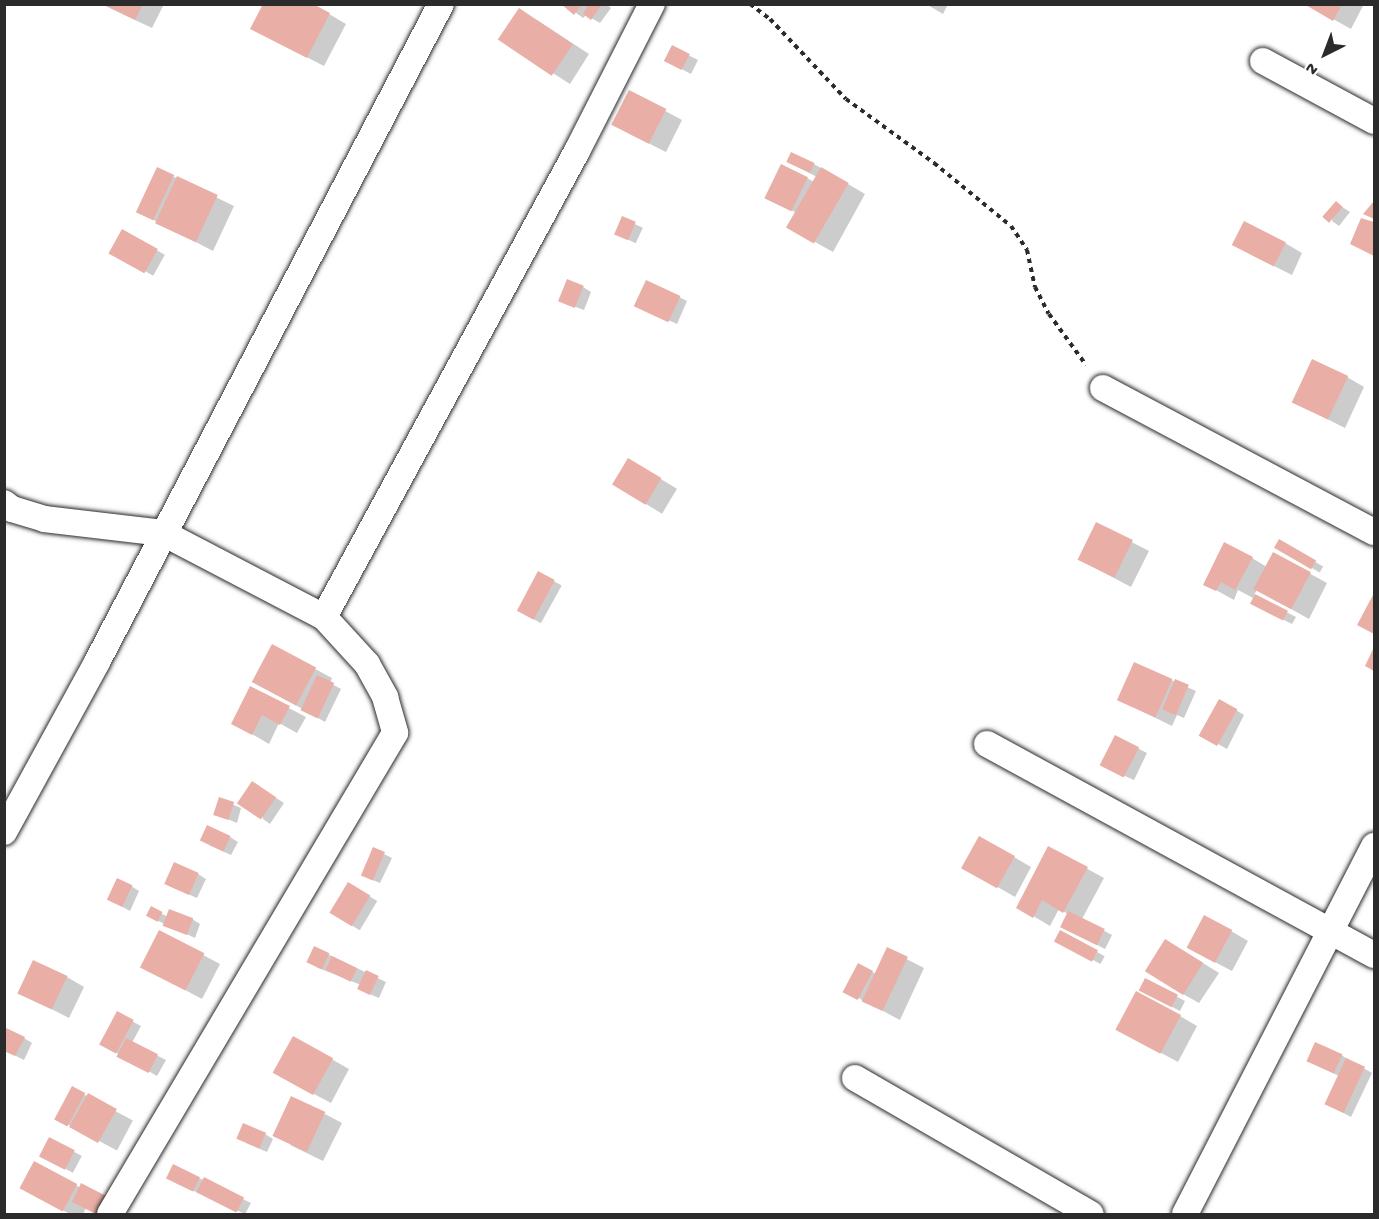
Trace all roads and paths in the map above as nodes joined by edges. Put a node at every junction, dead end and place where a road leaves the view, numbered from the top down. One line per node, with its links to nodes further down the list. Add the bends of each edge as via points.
1 (441, 4): 9 (street)
2 (652, 4): 10 (street)
3 (750, 4): 6 (path, via 770,19 846,99 1011,226 1027,250 1035,287 1049,314)
4 (1263, 61): 5 (street)
5 (1374, 121)
6 (1103, 388): 8 (street)
7 (4, 503): 9 (street, via 44,519)
8 (1374, 532)
9 (164, 533): 10 (street); 12 (street)
10 (324, 617): 17 (street, via 367,664 385,697 395,733)
11 (987, 744): 14 (street)
12 (4, 832)
13 (1374, 846): 14 (street)
14 (1329, 931): 15 (street); 19 (street)
15 (1374, 955)
16 (855, 1078): 18 (street)
17 (110, 1215)
18 (1091, 1215)
19 (1185, 1215)

